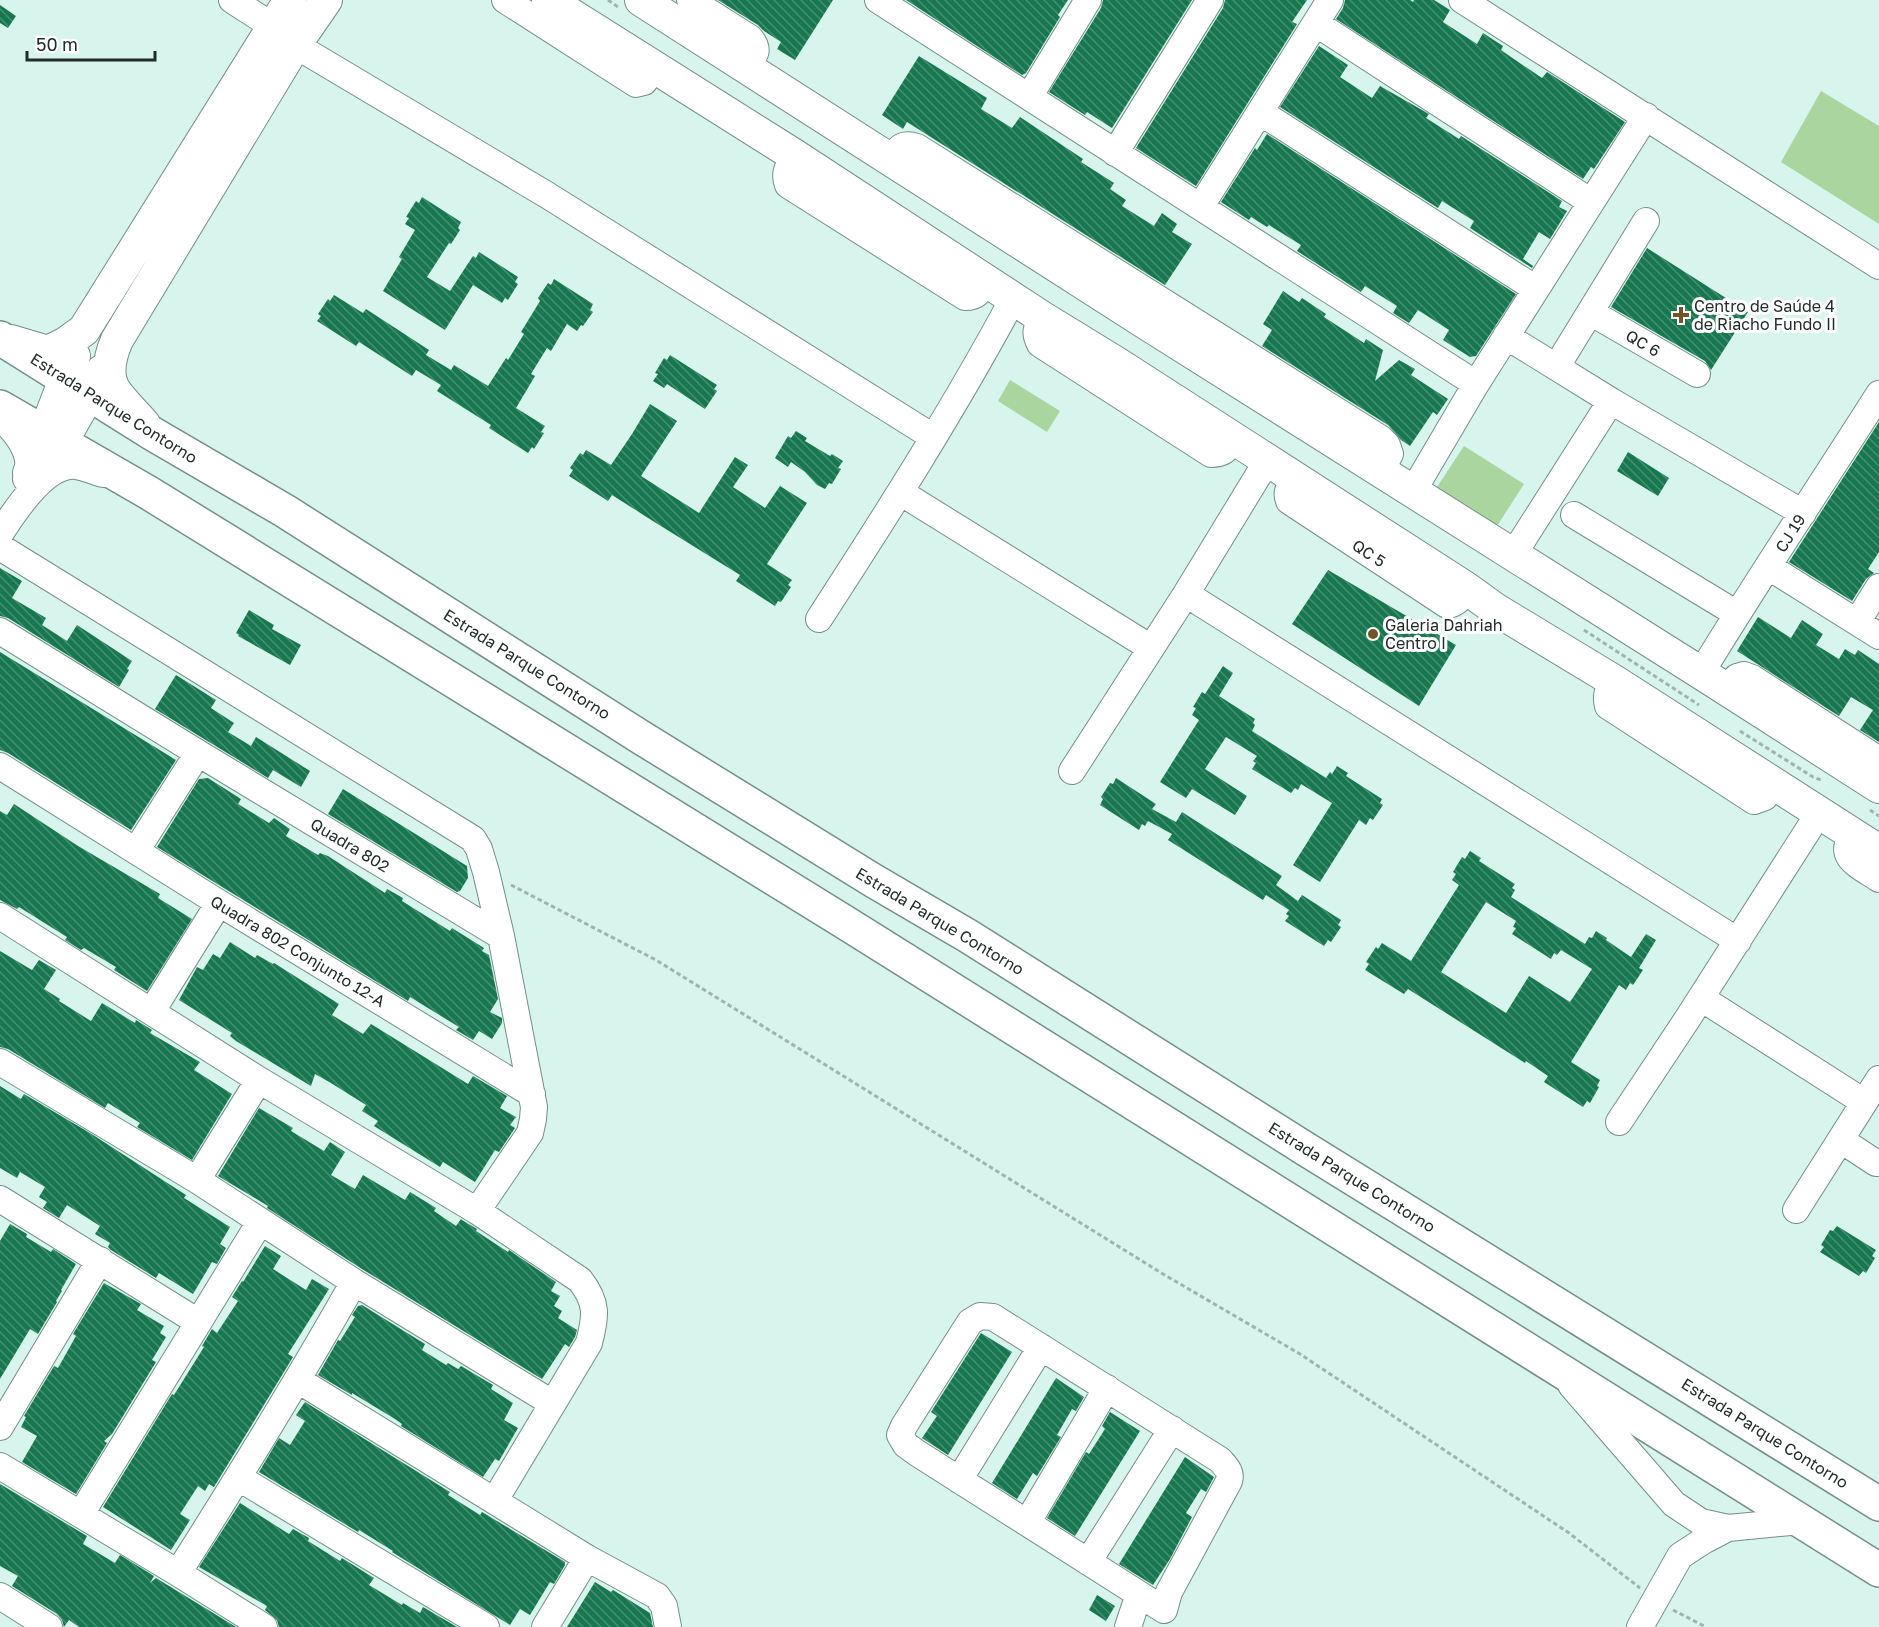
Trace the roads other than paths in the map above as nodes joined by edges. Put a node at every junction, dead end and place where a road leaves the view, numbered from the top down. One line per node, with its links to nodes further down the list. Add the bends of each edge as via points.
1 (232, 0): 14 (street)
2 (290, 0): 14 (main road)
3 (326, 0): 14 (main road)
4 (505, 0): 15 (street, via 636,84 644,82)
5 (548, 0): 15 (main road)
6 (641, 0): 16 (main road)
7 (690, 0): 16 (street, via 756,45)
8 (878, 0): 17 (street)
9 (1088, 0): 17 (street)
10 (1210, 0): 20 (street)
11 (1330, 0): 13 (street)
12 (1462, 0): 19 (street)
13 (1317, 24): 18 (street); 22 (street)
14 (285, 36): 31 (main road); 34 (main road); 47 (street)
15 (654, 68): 27 (main road, via 795,155)
16 (746, 68): 21 (main road)
17 (1029, 97): 20 (street)
18 (1260, 112): 23 (street); 26 (street)
19 (1646, 116): 22 (street); 25 (street)
20 (1115, 153): 23 (street)
21 (890, 160): 30 (main road); 51 (street, via 901,147 917,147 1370,432 1387,445 1390,454)
22 (1591, 202): 26 (street)
23 (1201, 206): 39 (street)
24 (1646, 221): 28 (street)
25 (1879, 266)
26 (1536, 289): 32 (street)
27 (1013, 299): 29 (main road); 47 (street)
28 (1590, 312): 37 (street); 38 (street, QC 6)
29 (1042, 318): 36 (main road); 49 (street, via 1035,336 1040,344 1211,454 1220,454)
30 (1144, 322): 35 (main road); 36 (main road, via 1145,342 1131,360)
31 (84, 330): 33 (main road, via 48,352); 40 (main road)
32 (1506, 336): 37 (street); 39 (street)
33 (0, 338): 40 (highway, Estrada Parque Contorno)
34 (111, 355): 40 (main road); 46 (main road, via 113,387)
35 (1202, 359): 42 (main road, via 1187,357 1174,364 1164,384); 51 (main road)
36 (1118, 364): 42 (main road)
37 (1557, 366): 43 (street)
38 (1697, 374)
39 (1476, 384): 54 (street)
40 (77, 386): 46 (highway, Estrada Parque Contorno); 48 (main road)
41 (1879, 394): 56 (street, CJ 19)
42 (1170, 399): 49 (main road)
43 (1611, 401): 56 (street); 60 (street)
44 (0, 407): 48 (highway)
45 (0, 417): 52 (street, via 21,440)
46 (153, 434): 81 (highway, Estrada Parque Contorno, via 285,511)
47 (933, 437): 55 (street)
48 (53, 438): 52 (main road); 53 (highway)
49 (1234, 439): 50 (main road)
50 (1267, 461): 63 (street); 77 (main road)
51 (1381, 471): 54 (main road)
52 (33, 479): 53 (street, via 74,466); 58 (street)
53 (124, 480): 84 (highway)
54 (1413, 491): 60 (main road)
55 (900, 492): 65 (street); 69 (street)
56 (1803, 513): 61 (street, CJ 19)
57 (1574, 515): 64 (street)
58 (0, 534)
59 (0, 547): 85 (street, via 472,838 486,872)
60 (1513, 555): 70 (main road)
61 (1769, 567): 64 (street, CJ 19); 66 (street)
62 (1879, 587): 66 (street)
63 (1186, 594): 69 (street); 87 (street)
64 (1737, 614): 70 (street, CJ 19)
65 (819, 619)
66 (1857, 622): 68 (street)
67 (0, 631): 72 (street)
68 (1879, 636)
69 (1151, 648): 75 (street)
70 (1701, 673): 71 (main road)
71 (1728, 690): 73 (street, via 1737,677 1752,678); 76 (main road)
72 (198, 753): 79 (street); 85 (street, Quadra 802)
73 (1879, 760)
74 (0, 766): 79 (street, Quadra 802 Conjunto 12-A)
75 (1072, 771)
76 (1879, 787)
77 (1819, 813): 78 (main road); 87 (street)
78 (1865, 835): 80 (street, via 1846,843 1848,856)
79 (136, 851): 82 (street, Quadra 802 Conjunto 12-A)
80 (1879, 879)
81 (874, 881): 84 (highway, via 875,904 863,917); 86 (highway, Estrada Parque Contorno)
82 (219, 903): 90 (street); 94 (street, Quadra 802 Conjunto 12-A)
83 (0, 916): 90 (street)
84 (846, 923): 88 (highway)
85 (501, 936): 94 (street)
86 (968, 936): 88 (highway, via 946,941 935,952 933,966); 119 (highway, Estrada Parque Contorno)
87 (1738, 941): 89 (street)
88 (938, 981): 108 (highway)
89 (1701, 998): 95 (street); 96 (street)
90 (152, 1011): 93 (street)
91 (0, 1062): 99 (street)
92 (1879, 1079): 95 (street)
93 (259, 1080): 99 (street); 102 (street)
94 (532, 1094): 102 (street, via 530,1133)
95 (1864, 1102): 97 (street)
96 (1619, 1122)
97 (1841, 1140): 98 (street); 101 (street)
98 (1876, 1163)
99 (197, 1180): 103 (street)
100 (1, 1201): 104 (street)
101 (1796, 1210)
102 (477, 1211): 111 (street, via 580,1280 587,1290 595,1319 589,1342)
103 (260, 1222): 105 (street); 106 (street)
104 (100, 1260): 106 (street); 112 (street)
105 (354, 1282): 109 (street); 111 (street)
106 (198, 1322): 120 (street)
107 (1041, 1347): 110 (street); 116 (street); 116 (street, via 993,1317 980,1316 970,1322 904,1425 900,1435 906,1445)
108 (1557, 1370): 118 (street); 121 (highway)
109 (298, 1380): 115 (street); 117 (street)
110 (1107, 1388): 113 (street); 122 (street)
111 (552, 1403): 117 (street)
112 (0, 1427)
113 (1172, 1429): 126 (street); 131 (street, via 1220,1460 1230,1476 1169,1592)
114 (0, 1466): 120 (street)
115 (238, 1478): 128 (street); 134 (street)
116 (958, 1480): 122 (street)
117 (495, 1500): 125 (street)
118 (1674, 1504): 123 (street, via 1701,1522); 124 (street)
119 (1879, 1504)
120 (81, 1514): 128 (street)
121 (1801, 1521): 123 (street); 127 (highway)
122 (1027, 1523): 126 (street)
123 (1728, 1528): 124 (street)
124 (1680, 1556): 138 (street)
125 (587, 1558): 135 (street); 136 (street, via 657,1596)
126 (1088, 1562): 129 (street)
127 (1874, 1570)
128 (178, 1573): 132 (street)
129 (1139, 1594): 131 (street); 137 (street)
130 (0, 1596): 133 (street)
131 (1170, 1618)
132 (259, 1626)
133 (49, 1627)
134 (486, 1627)
135 (546, 1627)
136 (669, 1627)
137 (1128, 1627)
138 (1640, 1627)

